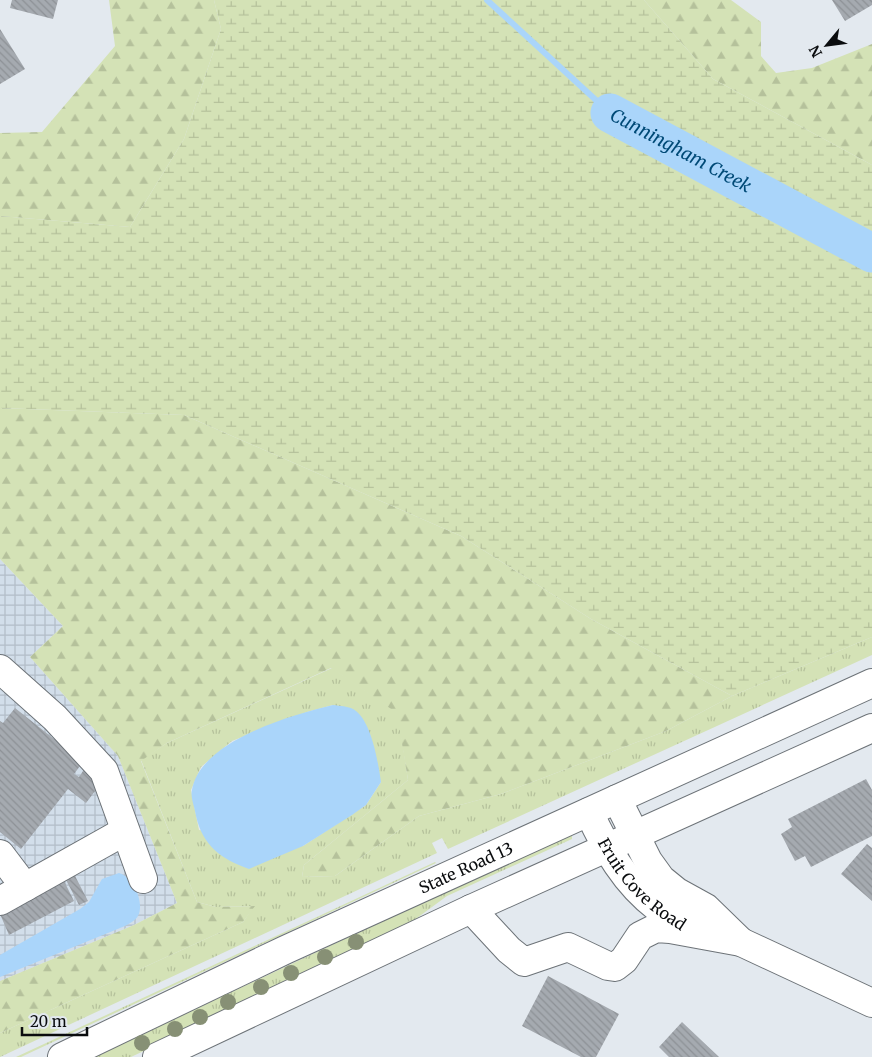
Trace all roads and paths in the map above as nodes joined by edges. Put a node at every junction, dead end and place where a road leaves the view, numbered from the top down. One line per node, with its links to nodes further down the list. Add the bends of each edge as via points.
1 (0, 669): 6 (main road, via 55,718 104,771)
2 (872, 683): 4 (main road, State Road 13)
3 (872, 728): 7 (main road)
4 (617, 799): 5 (main road, State Road 13); 7 (main road, Fruit Cove Road)
5 (589, 812): 8 (main road, Fruit Cove Road); 17 (main road, State Road 13, via 285,950)
6 (125, 831): 10 (main road); 11 (main road)
7 (634, 835): 8 (main road); 15 (main road, Fruit Cove Road, via 662,879 677,892 706,908)
8 (605, 848): 13 (main road); 14 (main road, Fruit Cove Road, via 636,888)
9 (0, 854): 11 (main road)
10 (143, 879)
11 (25, 887): 12 (main road)
12 (0, 901)
13 (470, 909): 14 (main road, via 524,962 568,947 615,967 624,960 640,936 656,928); 18 (main road)
14 (696, 935): 15 (main road, Fruit Cove Road)
15 (741, 942): 16 (main road, Fruit Cove Road)
16 (872, 1003)
17 (62, 1057)
18 (157, 1057)

